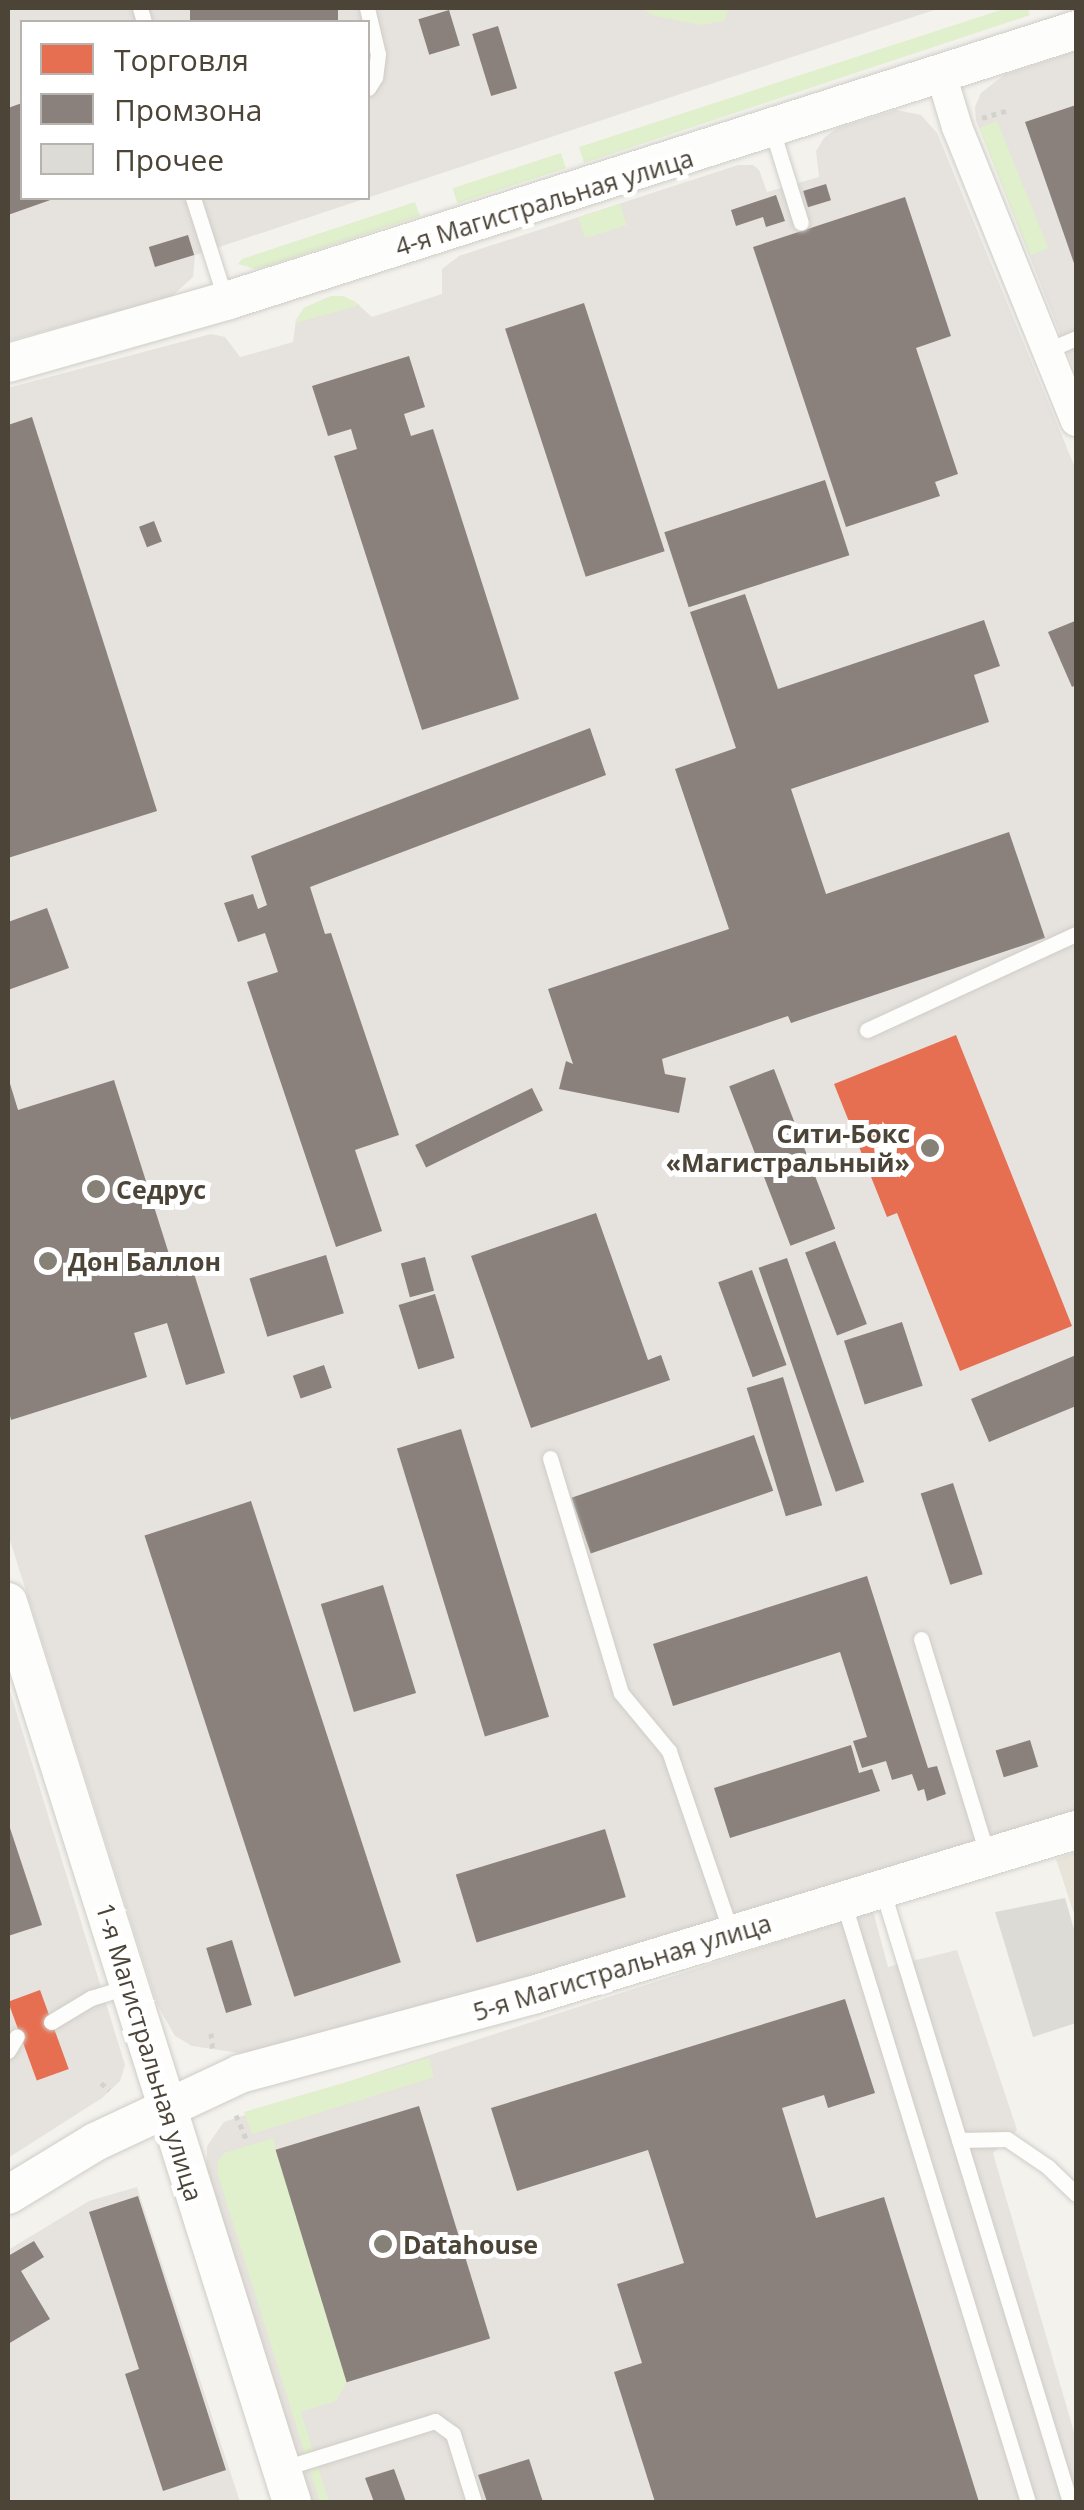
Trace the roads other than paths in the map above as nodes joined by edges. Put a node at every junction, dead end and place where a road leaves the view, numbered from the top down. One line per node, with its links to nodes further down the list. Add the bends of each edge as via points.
1 (370, 21): 4 (lane, via 378,54)
2 (1076, 30): 3 (street, 4-я Магистральная улица)
3 (942, 74): 5 (street, 4-я Магистральная улица); 10 (street)
4 (370, 85)
5 (772, 130): 7 (lane); 8 (street, 4-я Магистральная улица)
6 (194, 200): 8 (lane)
7 (801, 223)
8 (226, 301): 11 (street, 4-я Магистральная улица)
9 (1076, 338): 10 (lane)
10 (1048, 350): 12 (street)
11 (8, 363)
12 (1076, 421)
13 (1076, 934): 14 (lane)
14 (867, 1030)
15 (550, 1458): 22 (lane, via 621,1693 669,1751)
16 (8, 1602): 23 (street, 1-я Магистральная улица)
17 (921, 1639): 19 (lane)
18 (1076, 1830): 19 (street, 5-я Магистральная улица)
19 (988, 1857): 20 (street, 5-я Магистральная улица)
20 (882, 1889): 21 (street, 5-я Магистральная улица); 28 (lane)
21 (843, 1901): 22 (street, 5-я Магистральная улица); 33 (lane)
22 (732, 1935): 27 (street, 5-я Магистральная улица, via 533,1996 297,2056)
23 (130, 1986): 24 (lane, via 90,1998); 27 (street, 1-я Магистральная улица)
24 (51, 2022)
25 (17, 2036): 26 (lane)
26 (8, 2051)
27 (169, 2106): 30 (street, 5-я Магистральная улица); 31 (street, 1-я Магистральная улица)
28 (959, 2140): 29 (lane, via 1007,2139); 34 (lane)
29 (1076, 2194)
30 (8, 2196)
31 (287, 2486): 32 (lane, via 435,2421 453,2434)
32 (474, 2502)
33 (1028, 2502)
34 (1070, 2502)

